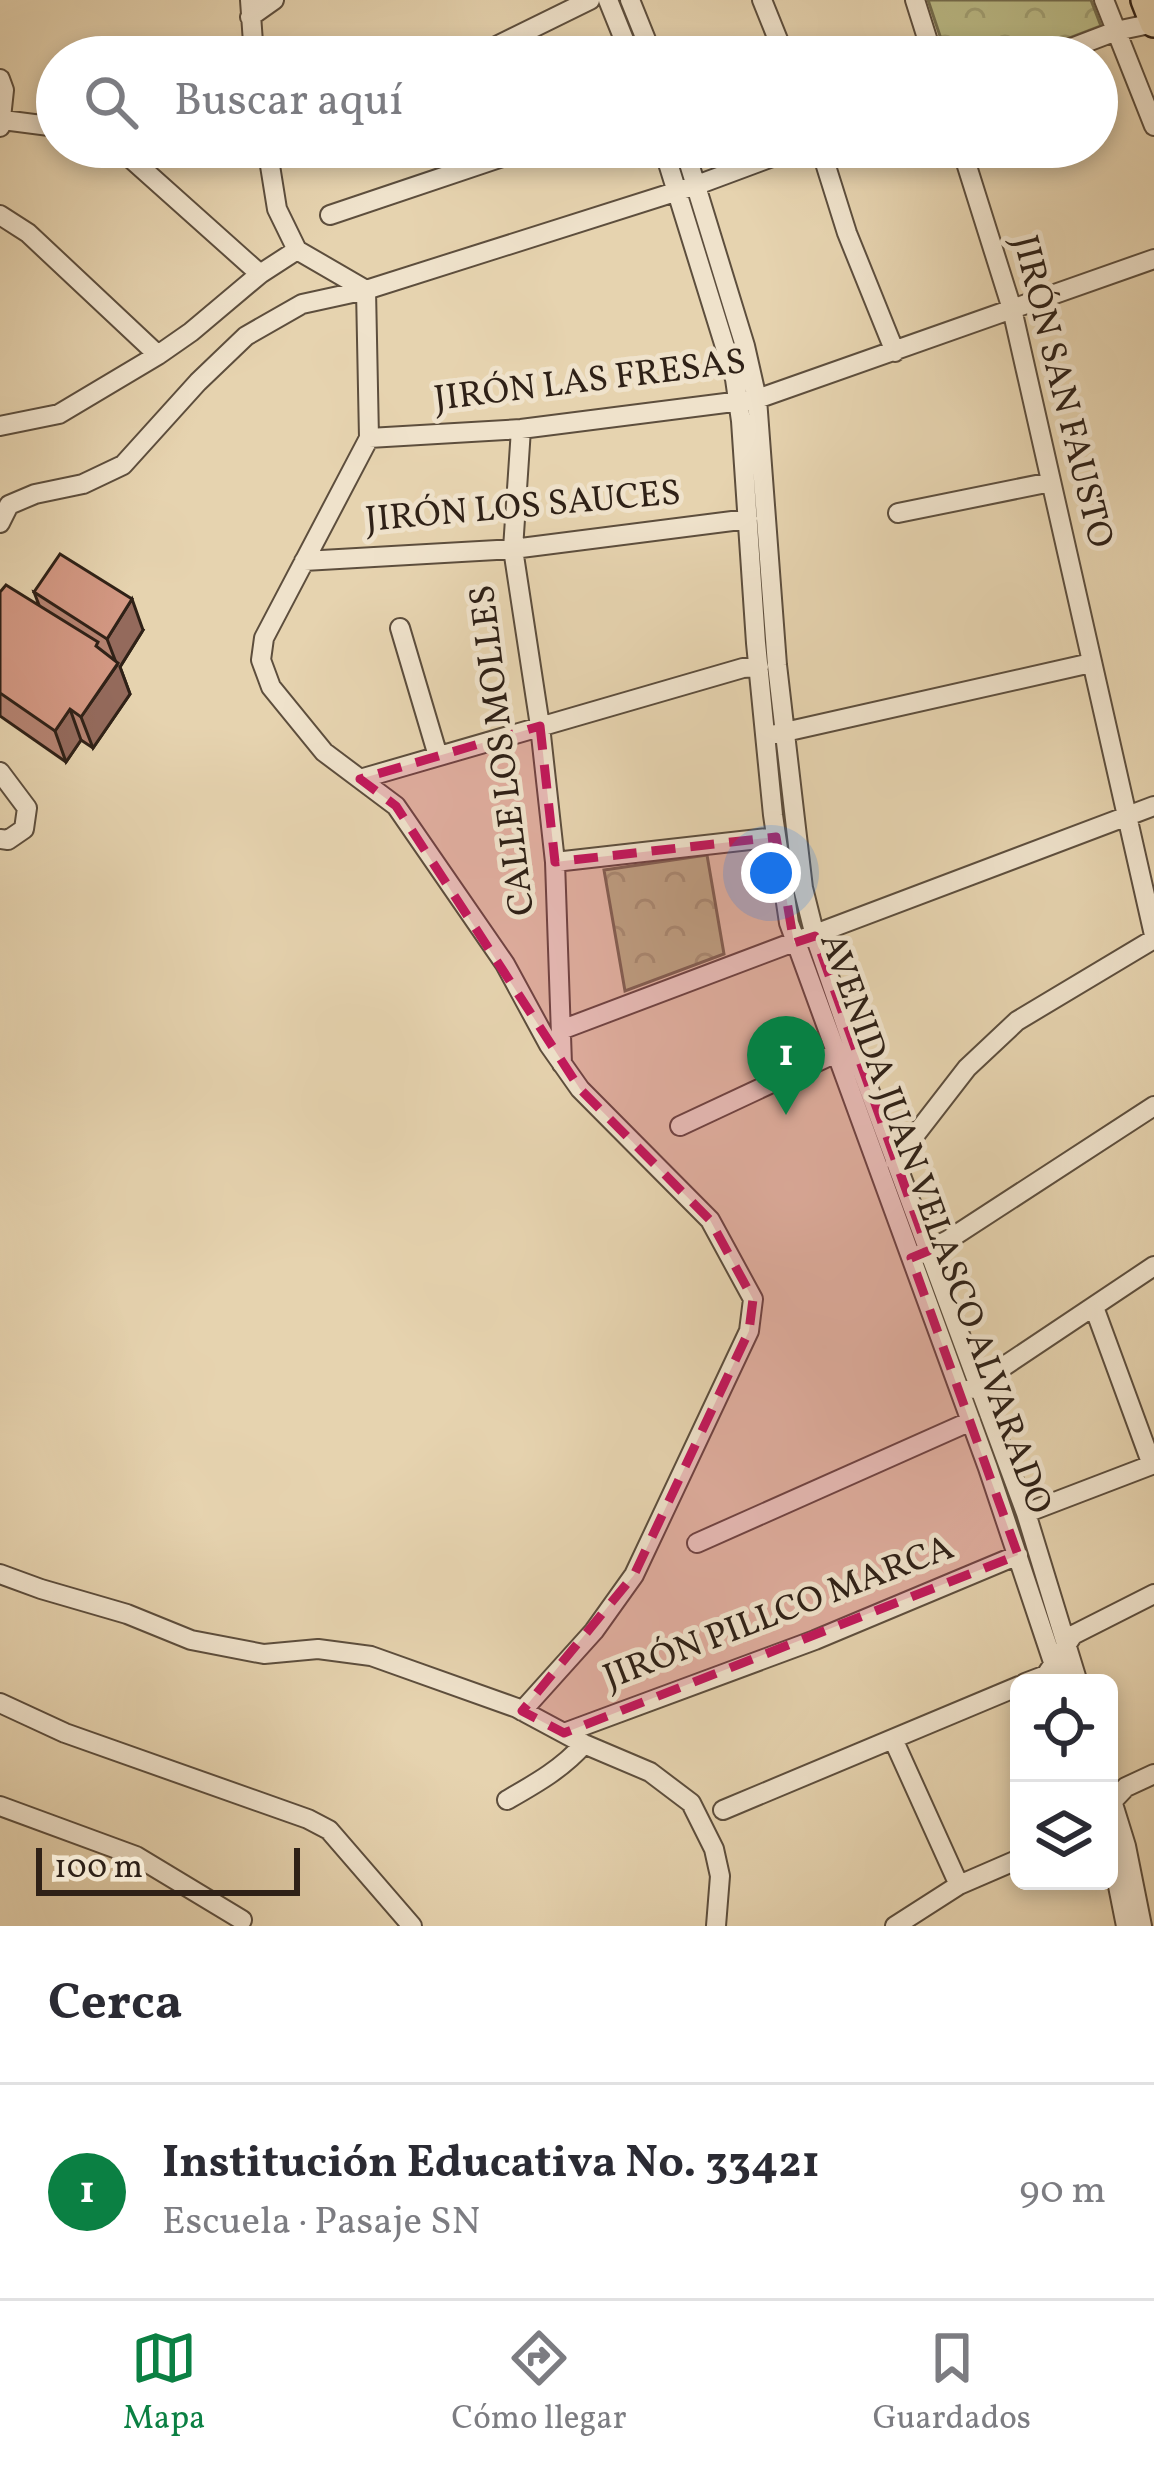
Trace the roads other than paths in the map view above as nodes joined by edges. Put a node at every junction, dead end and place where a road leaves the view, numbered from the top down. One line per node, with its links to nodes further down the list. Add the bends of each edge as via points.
1 (274, 0): 9 (street)
2 (590, 0): 12 (street)
3 (608, 0): 13 (street)
4 (630, 0): 14 (street)
5 (762, 0): 15 (street)
6 (915, 0): 16 (street)
7 (1103, 0): 11 (street)
8 (1144, 0): 10 (highway)
9 (250, 8)
10 (1154, 23): 11 (street)
11 (1116, 31): 17 (street); 21 (street)
12 (517, 36)
13 (623, 36)
14 (644, 36)
15 (776, 36)
16 (926, 36)
17 (1103, 36)
18 (0, 79): 19 (street)
19 (2, 124): 20 (street)
20 (36, 126)
21 (1154, 126)
22 (141, 168): 35 (street)
23 (270, 168): 33 (street, via 277,209)
24 (470, 168): 32 (street)
25 (675, 168): 30 (street, AVENIDA JUAN VELASCO ALVARADO)
26 (686, 168): 30 (street, AVENIDA JUAN VELASCO ALVARADO)
27 (742, 168): 30 (street)
28 (827, 168): 38 (street)
29 (968, 168): 37 (street, JIRÓN SAN FAUSTO)
30 (687, 188): 36 (street); 40 (street, AVENIDA JUAN VELASCO ALVARADO, via 745,346)
31 (0, 215): 39 (street)
32 (330, 215)
33 (297, 250): 35 (street); 36 (street)
34 (1154, 259): 37 (street, JIRÓN LAS FRESAS)
35 (260, 274): 39 (street)
36 (366, 290): 43 (street); 47 (street, via 302,304 247,336 123,465 9,506)
37 (1012, 309): 38 (street, JIRÓN LAS FRESAS); 44 (street, JIRÓN SAN FAUSTO)
38 (895, 352): 40 (street, JIRÓN LAS FRESAS)
39 (158, 355): 41 (street, via 59,413)
40 (748, 400): 42 (street, JIRÓN LAS FRESAS); 46 (street, AVENIDA JUAN VELASCO ALVARADO); 54 (street, AVENIDA JUAN VELASCO ALVARADO, via 777,665)
41 (0, 426)
42 (521, 429): 43 (street, JIRÓN LAS FRESAS); 48 (street, CALLE LOS MOLLES)
43 (369, 438): 49 (street)
44 (1051, 482): 45 (street); 51 (street, JIRÓN SAN FAUSTO)
45 (898, 513)
46 (748, 518): 48 (street, JIRÓN LOS SAUCES); 52 (street, AVENIDA JUAN VELASCO ALVARADO)
47 (0, 523)
48 (514, 549): 49 (street, JIRÓN LOS SAUCES); 53 (street, CALLE LOS MOLLES)
49 (304, 561): 57 (street, via 269,626 261,660 284,704)
50 (400, 628): 55 (street)
51 (1091, 663): 54 (street); 59 (street, JIRÓN SAN FAUSTO)
52 (759, 667): 53 (street); 54 (street, AVENIDA JUAN VELASCO ALVARADO)
53 (540, 726): 55 (street); 62 (street, CALLE LOS MOLLES)
54 (775, 734): 60 (street, AVENIDA JUAN VELASCO ALVARADO); 64 (street, AVENIDA JUAN VELASCO ALVARADO)
55 (438, 756): 57 (street)
56 (0, 772): 61 (street, via 27,808 23,829)
57 (359, 779): 67 (street, via 396,806 506,964)
58 (1154, 806): 59 (street)
59 (1126, 818): 63 (street, JIRÓN SAN FAUSTO); 64 (street)
60 (776, 837): 62 (street); 64 (street, AVENIDA JUAN VELASCO ALVARADO, via 784,899)
61 (0, 839)
62 (555, 862): 65 (street, CALLE LOS MOLLES)
63 (1154, 937): 70 (street, via 1017,1021 967,1068)
64 (806, 939): 65 (street); 66 (street, AVENIDA JUAN VELASCO ALVARADO); 70 (street, AVENIDA JUAN VELASCO ALVARADO)
65 (561, 1030): 67 (street, CALLE LOS MOLLES)
66 (836, 1052): 69 (street); 71 (street, AVENIDA JUAN VELASCO ALVARADO)
67 (562, 1064): 89 (street, via 710,1220 753,1299 749,1331 634,1575)
68 (1154, 1106): 71 (street)
69 (680, 1126)
70 (895, 1161): 71 (street, AVENIDA JUAN VELASCO ALVARADO)
71 (920, 1254): 74 (street, AVENIDA JUAN VELASCO ALVARADO)
72 (1154, 1266): 73 (street)
73 (1094, 1307): 74 (street); 76 (street)
74 (969, 1389): 75 (street, AVENIDA JUAN VELASCO ALVARADO); 77 (street, AVENIDA JUAN VELASCO ALVARADO)
75 (971, 1421): 78 (street); 79 (street, AVENIDA JUAN VELASCO ALVARADO)
76 (1153, 1464): 77 (street)
77 (1026, 1514): 82 (street, AVENIDA JUAN VELASCO ALVARADO)
78 (697, 1543)
79 (1018, 1555): 83 (street, AVENIDA JUAN VELASCO ALVARADO); 90 (street, JIRÓN PILLCO MARCA)
80 (0, 1574): 89 (street, via 191,1640 264,1654 318,1649 371,1656)
81 (1154, 1594): 82 (street)
82 (1067, 1644): 83 (street); 86 (street, AVENIDA JUAN VELASCO ALVARADO)
83 (1054, 1662): 84 (street); 85 (street, AVENIDA JUAN VELASCO ALVARADO)
84 (1047, 1674)
85 (1057, 1674)
86 (1075, 1674)
87 (1010, 1689): 91 (street)
88 (0, 1702): 103 (street, via 329,1830)
89 (522, 1711): 90 (street)
90 (564, 1733): 92 (street)
91 (893, 1738): 97 (street); 100 (street)
92 (584, 1744): 95 (street); 104 (street, via 650,1772 691,1803 721,1876)
93 (1154, 1774): 94 (street)
94 (1118, 1794)
95 (507, 1800)
96 (0, 1806): 102 (street, via 136,1856)
97 (722, 1810)
98 (1118, 1823): 107 (street)
99 (1010, 1863): 100 (street)
100 (959, 1886): 105 (street)
101 (1118, 1886): 106 (street)
102 (242, 1924)
103 (412, 1926)
104 (716, 1926)
105 (895, 1926)
106 (1126, 1926)
107 (1142, 1926)

